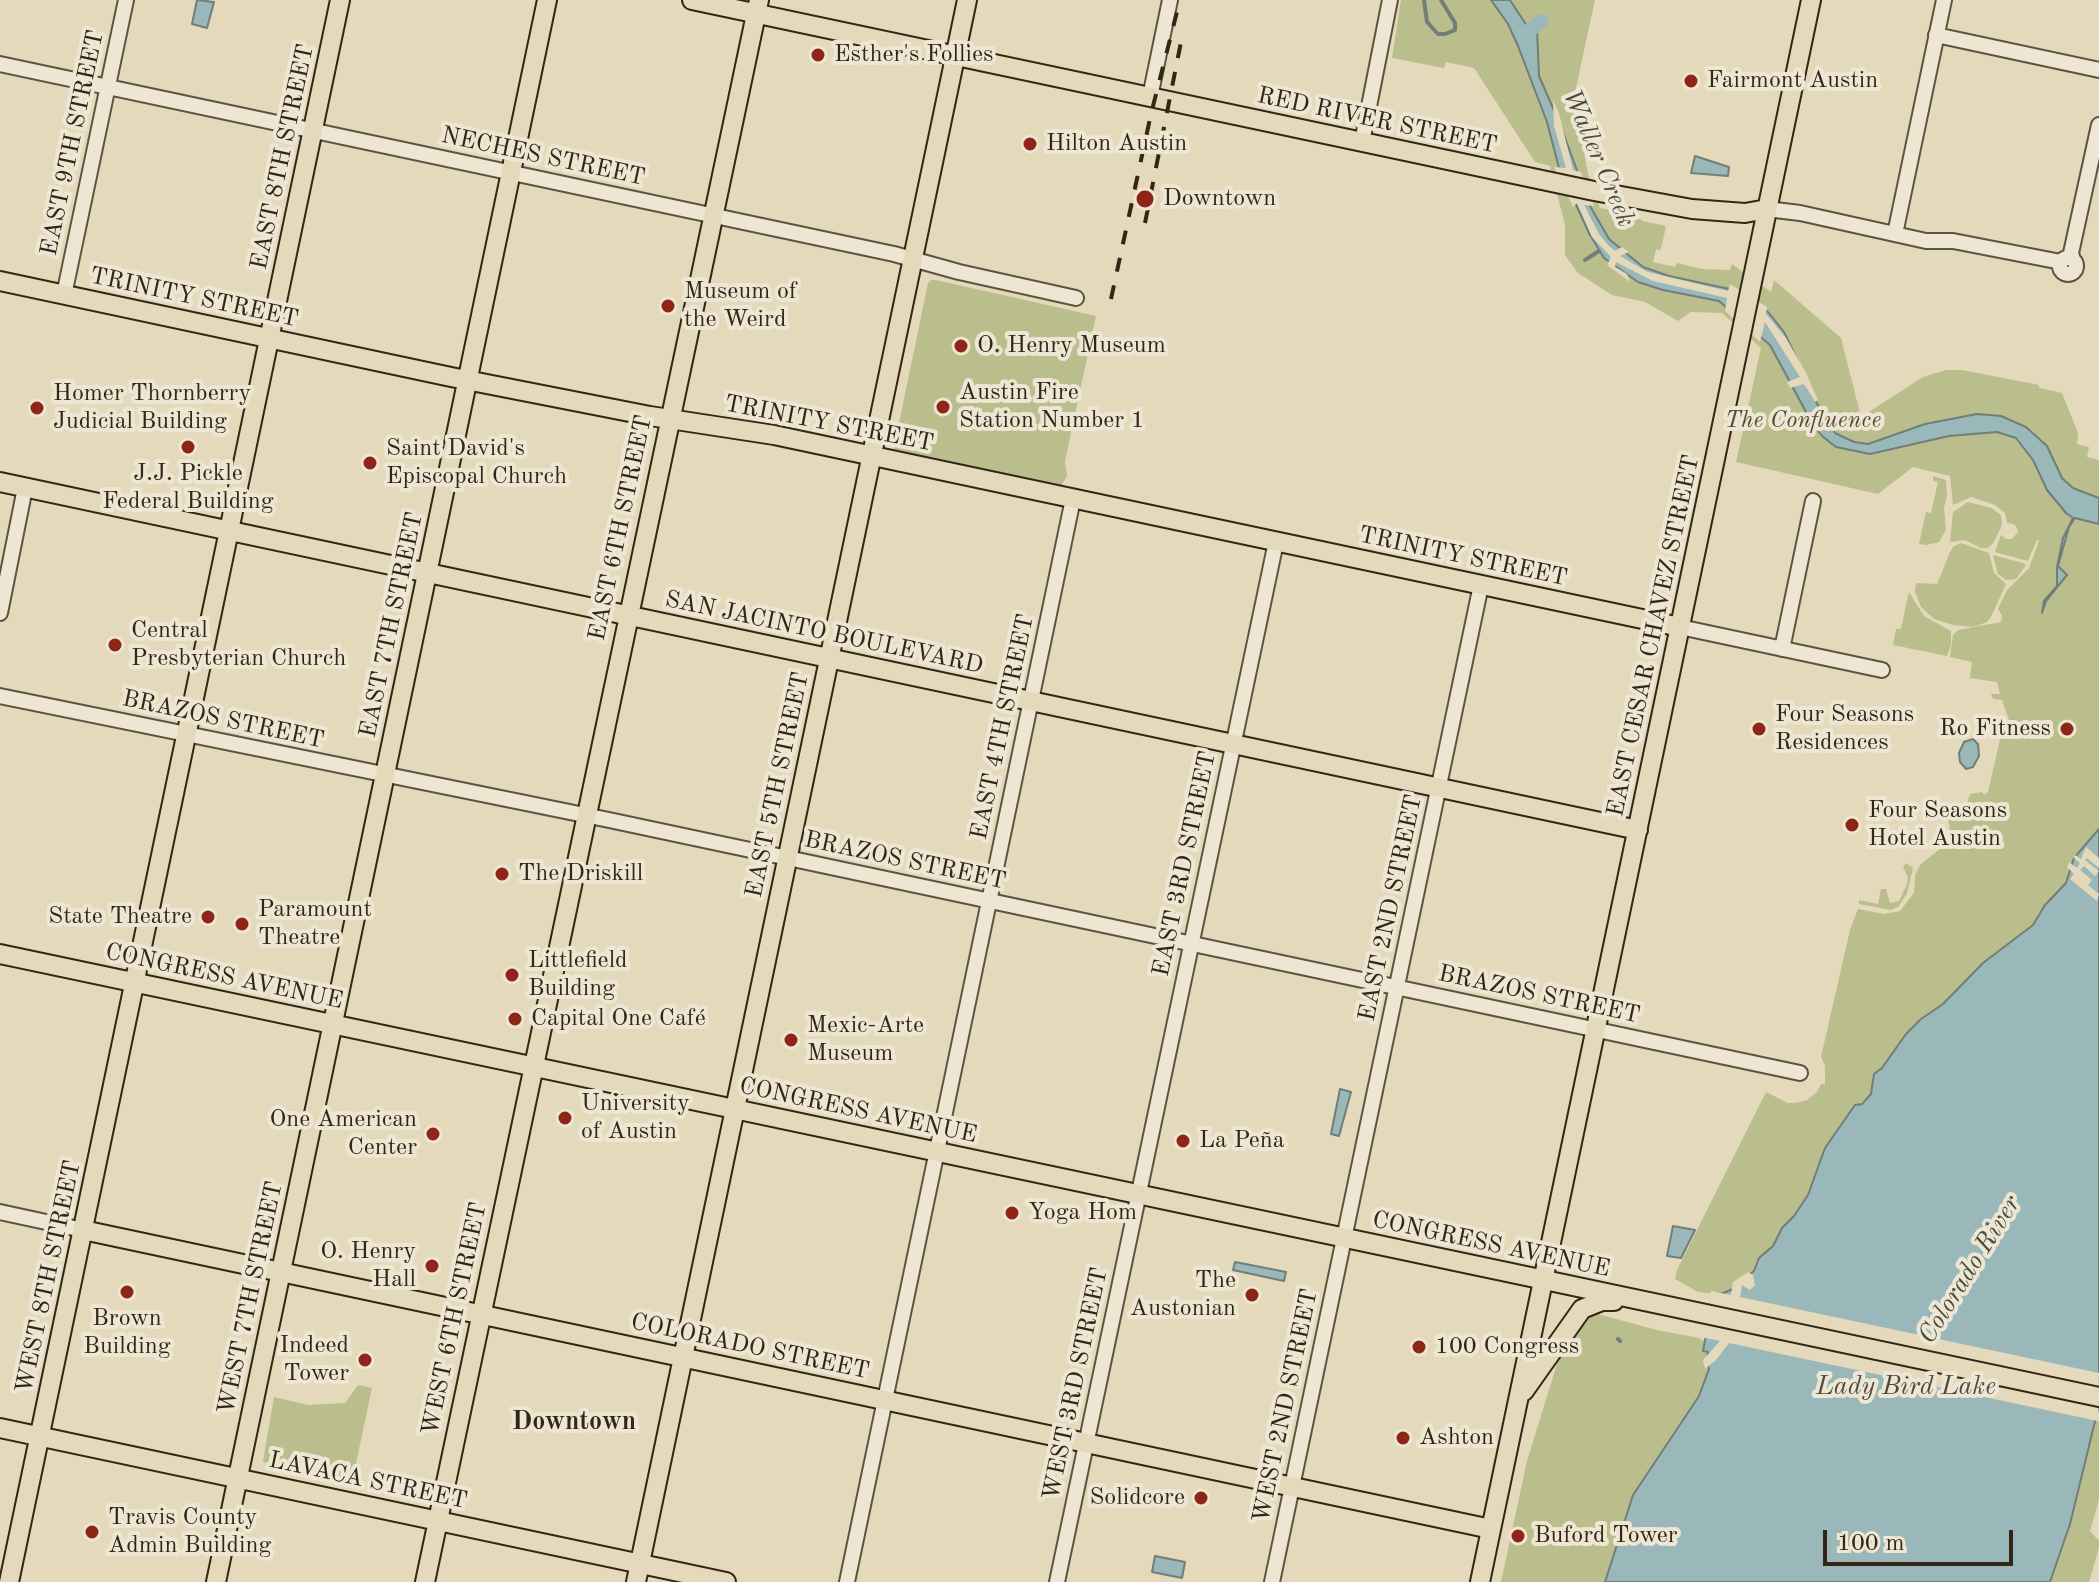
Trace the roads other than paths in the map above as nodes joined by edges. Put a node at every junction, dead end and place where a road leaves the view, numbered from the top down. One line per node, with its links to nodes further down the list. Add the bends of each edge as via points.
1 (126, 0): 15 (street, EAST 9TH STREET)
2 (340, 0): 18 (main road, EAST 8TH STREET)
3 (547, 0): 20 (main road, EAST 7TH STREET)
4 (692, 0): 10 (main road, RED RIVER STREET)
5 (967, 0): 12 (main road, EAST 5TH STREET)
6 (1170, 0): 16 (street)
7 (1390, 0): 19 (street)
8 (1811, 0): 21 (main road, EAST CESAR CHAVEZ STREET)
9 (1944, 0): 11 (street)
10 (758, 7): 12 (main road, RED RIVER STREET); 22 (main road, EAST 6TH STREET)
11 (1936, 35): 14 (street); 23 (street)
12 (955, 56): 16 (main road, RED RIVER STREET); 24 (main road, EAST 5TH STREET)
13 (0, 64): 15 (street, NECHES STREET)
14 (2099, 70)
15 (107, 87): 18 (street, NECHES STREET); 26 (street, EAST 9TH STREET)
16 (1150, 97): 19 (main road, RED RIVER STREET)
17 (2099, 125): 23 (street, RED RIVER STREET, via 2064,260)
18 (313, 131): 20 (street, NECHES STREET); 28 (main road, EAST 8TH STREET)
19 (1362, 142): 21 (main road, RED RIVER STREET, via 1692,209)
20 (511, 173): 22 (street, NECHES STREET); 29 (main road, EAST 7TH STREET)
21 (1767, 209): 23 (street, RED RIVER STREET); 42 (main road, EAST CESAR CHAVEZ STREET)
22 (712, 215): 24 (street, NECHES STREET); 30 (main road, EAST 6TH STREET)
23 (1895, 234)
24 (913, 259): 27 (street, NECHES STREET); 31 (main road, EAST 5TH STREET)
25 (0, 281): 26 (main road, TRINITY STREET)
26 (64, 295): 28 (main road, TRINITY STREET)
27 (1076, 298)
28 (269, 339): 29 (main road, TRINITY STREET); 36 (main road, EAST 8TH STREET)
29 (468, 379): 30 (main road, TRINITY STREET); 38 (main road, EAST 7TH STREET)
30 (669, 418): 31 (main road, TRINITY STREET); 41 (main road, EAST 6TH STREET)
31 (871, 456): 34 (main road, TRINITY STREET); 44 (main road, EAST 5TH STREET)
32 (0, 482): 33 (main road, SAN JACINTO BOULEVARD)
33 (25, 488): 36 (main road, SAN JACINTO BOULEVARD); 40 (street)
34 (1073, 499): 37 (main road, TRINITY STREET); 47 (street, EAST 4TH STREET)
35 (1813, 501): 43 (street)
36 (229, 531): 38 (main road, SAN JACINTO BOULEVARD); 48 (main road, EAST 8TH STREET)
37 (1276, 542): 39 (main road, TRINITY STREET); 49 (street, EAST 3RD STREET)
38 (427, 573): 41 (main road, SAN JACINTO BOULEVARD); 50 (main road, EAST 7TH STREET)
39 (1481, 585): 42 (main road, TRINITY STREET); 51 (street, EAST 2ND STREET)
40 (0, 613)
41 (627, 616): 44 (main road, SAN JACINTO BOULEVARD); 52 (main road, EAST 6TH STREET)
42 (1680, 627): 43 (street, TRINITY STREET); 53 (main road, EAST CESAR CHAVEZ STREET)
43 (1782, 649): 45 (street, TRINITY STREET)
44 (829, 659): 47 (main road, SAN JACINTO BOULEVARD); 54 (main road, EAST 5TH STREET)
45 (1882, 670)
46 (0, 696): 48 (street, BRAZOS STREET)
47 (1031, 701): 49 (main road, SAN JACINTO BOULEVARD); 55 (street, EAST 4TH STREET)
48 (187, 735): 50 (street, BRAZOS STREET); 58 (main road, EAST 8TH STREET)
49 (1233, 745): 51 (main road, SAN JACINTO BOULEVARD); 56 (street, EAST 3RD STREET)
50 (386, 776): 52 (street, BRAZOS STREET); 60 (main road, EAST 7TH STREET)
51 (1438, 788): 53 (main road, SAN JACINTO BOULEVARD); 59 (street, EAST 2ND STREET)
52 (585, 816): 54 (street, BRAZOS STREET); 62 (main road, EAST 6TH STREET)
53 (1638, 830): 61 (main road, EAST CESAR CHAVEZ STREET)
54 (787, 858): 55 (street, BRAZOS STREET); 64 (main road, EAST 5TH STREET)
55 (989, 901): 56 (street, BRAZOS STREET); 65 (street, EAST 4TH STREET)
56 (1191, 944): 59 (street, BRAZOS STREET); 66 (street, EAST 3RD STREET)
57 (0, 954): 58 (main road, CONGRESS AVENUE)
58 (135, 982): 60 (main road, CONGRESS AVENUE); 68 (main road, WEST 8TH STREET)
59 (1396, 988): 61 (street, BRAZOS STREET); 69 (street, EAST 2ND STREET)
60 (333, 1024): 62 (main road, CONGRESS AVENUE); 70 (main road, WEST 7TH STREET)
61 (1596, 1030): 63 (street, BRAZOS STREET); 71 (main road, EAST CESAR CHAVEZ STREET)
62 (533, 1067): 64 (main road, CONGRESS AVENUE); 73 (main road, WEST 6TH STREET)
63 (1800, 1073)
64 (735, 1110): 65 (main road, CONGRESS AVENUE); 74 (main road, EAST 5TH STREET)
65 (937, 1153): 66 (main road, CONGRESS AVENUE); 77 (street, EAST 4TH STREET)
66 (1138, 1195): 69 (main road, CONGRESS AVENUE); 80 (street, WEST 3RD STREET)
67 (0, 1212): 68 (street, COLORADO STREET)
68 (83, 1230): 70 (main road, COLORADO STREET); 79 (main road, WEST 8TH STREET)
69 (1344, 1239): 71 (main road, CONGRESS AVENUE); 82 (street, WEST 2ND STREET)
70 (281, 1272): 73 (main road, COLORADO STREET); 81 (main road, WEST 7TH STREET)
71 (1543, 1281): 72 (main road, CONGRESS AVENUE); 76 (main road, EAST CESAR CHAVEZ STREET)
72 (1633, 1299): 75 (main road, CONGRESS AVENUE); 76 (main road, via 1602,1301 1582,1309)
73 (481, 1314): 74 (main road, COLORADO STREET); 83 (main road, WEST 6TH STREET)
74 (683, 1357): 77 (main road, COLORADO STREET); 85 (main road, EAST 5TH STREET)
75 (2099, 1397)
76 (1519, 1398): 84 (main road, EAST CESAR CHAVEZ STREET)
77 (885, 1400): 80 (main road, COLORADO STREET); 90 (street, EAST 4TH STREET)
78 (0, 1428): 79 (main road, LAVACA STREET)
79 (40, 1436): 81 (main road, LAVACA STREET); 86 (main road, WEST 8TH STREET)
80 (1086, 1443): 82 (main road, COLORADO STREET); 91 (street, WEST 3RD STREET)
81 (238, 1478): 83 (main road, LAVACA STREET); 87 (main road, WEST 7TH STREET)
82 (1292, 1487): 84 (main road, COLORADO STREET); 92 (street, WEST 2ND STREET)
83 (438, 1521): 85 (main road, LAVACA STREET); 88 (main road, WEST 6TH STREET)
84 (1491, 1529): 93 (main road, EAST CESAR CHAVEZ STREET)
85 (638, 1573): 89 (main road, LAVACA STREET)
86 (9, 1582)
87 (216, 1582)
88 (425, 1582)
89 (726, 1582)
90 (847, 1582)
91 (1057, 1582)
92 (1272, 1582)
93 (1480, 1582)

